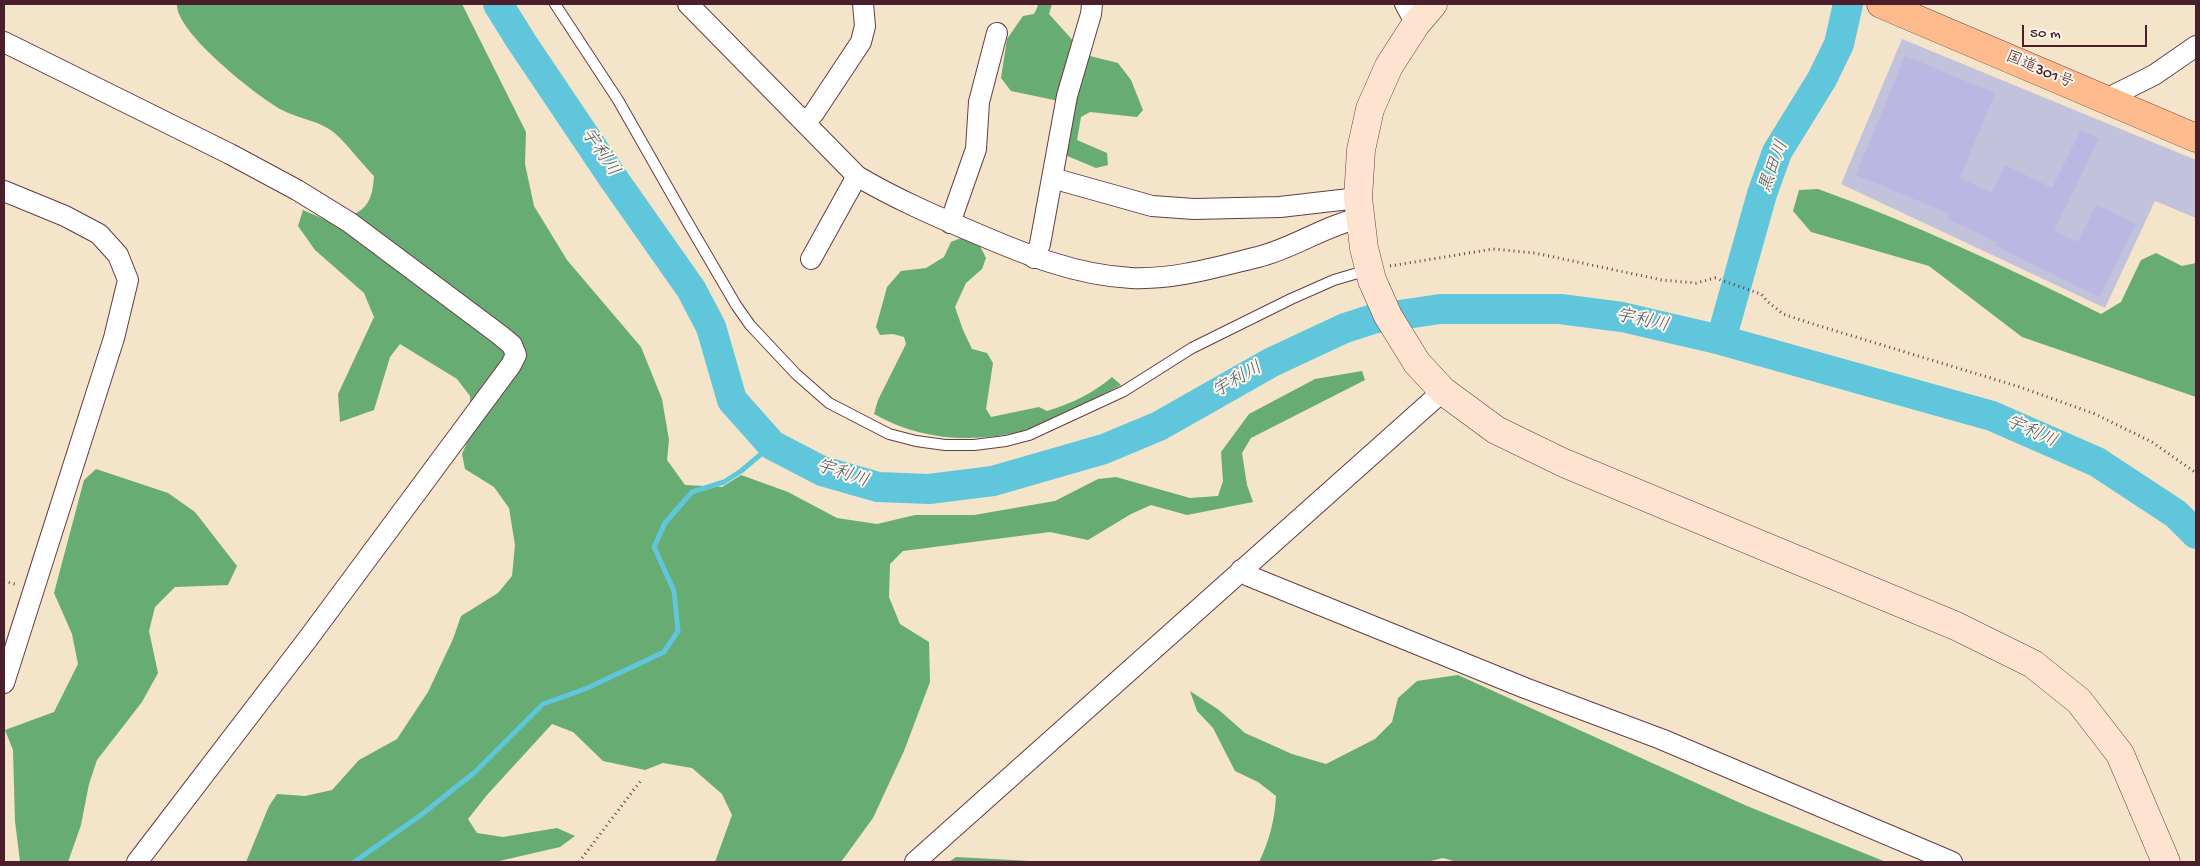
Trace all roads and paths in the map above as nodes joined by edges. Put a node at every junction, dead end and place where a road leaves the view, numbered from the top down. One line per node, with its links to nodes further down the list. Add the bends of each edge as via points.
1 (555, 4): 21 (lane, via 618,100 750,325 796,374 829,403 889,434 916,442 974,445 1029,434 1124,391 1192,348 1291,299 1334,280)
2 (688, 4): 12 (street)
3 (863, 4): 12 (street, via 865,26 862,42)
4 (1092, 4): 15 (street, via 1067,96)
5 (1433, 4): 7 (street)
6 (1881, 4): 11 (highway, 国道301号)
7 (1410, 14): 17 (street, via 1370,110 1361,150)
8 (997, 32): 18 (street, via 979,102 976,149)
9 (4, 42): 27 (street, via 297,190 349,222 493,329 512,345 516,355 313,632)
10 (2196, 46): 11 (street, via 2154,75)
11 (2108, 100): 13 (highway, 国道301号)
12 (805, 122): 14 (street)
13 (2196, 138)
14 (857, 176): 18 (street); 20 (street)
15 (1052, 178): 17 (street, via 1152,206 1194,210); 19 (street, via 1040,244)
16 (4, 191): 25 (street, via 99,234 118,255 128,280 114,338)
17 (1359, 208): 19 (street, via 1289,247 1192,273 1154,278 1105,276); 21 (street)
18 (950, 223): 19 (street)
19 (1034, 258)
20 (811, 259)
21 (1370, 275): 22 (street, via 1388,316 1417,363); 23 (path, via 1493,249 1535,254 1662,280 1696,282 1715,278 1761,294 1783,314 2020,387 2095,414 2152,442)
22 (1443, 390): 24 (street); 31 (street, via 1496,430 1564,462 1956,626 2033,664 2079,701 2120,754)
23 (2196, 473)
24 (1241, 570): 29 (street); 30 (street, via 1525,688 1661,739)
25 (4, 683)
26 (642, 779): 28 (path)
27 (137, 862)
28 (579, 862)
29 (915, 862)
30 (1952, 862)
31 (2166, 862)

